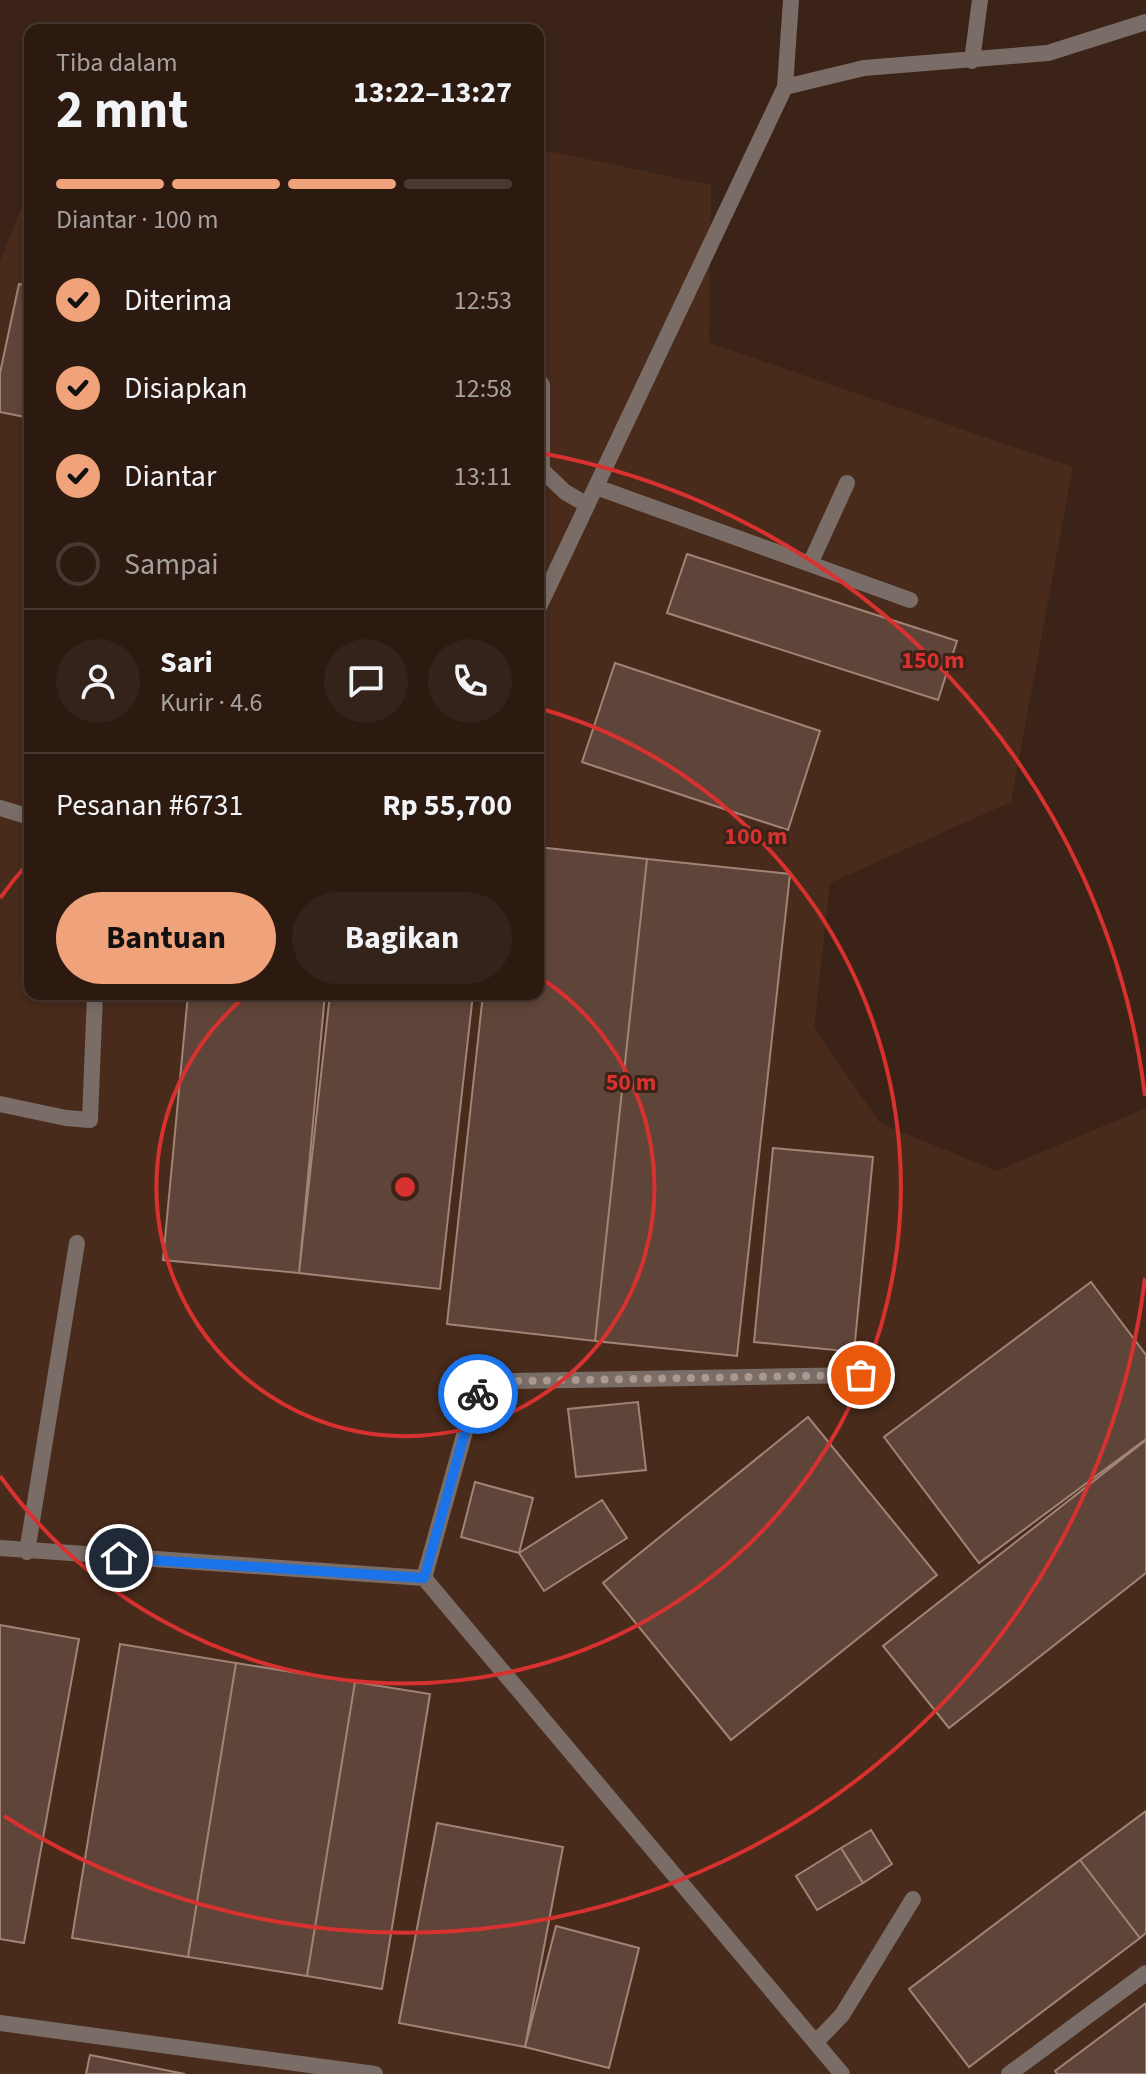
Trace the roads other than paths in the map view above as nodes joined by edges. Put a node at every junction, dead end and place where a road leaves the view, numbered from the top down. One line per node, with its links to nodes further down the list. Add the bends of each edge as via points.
1 (791, 0): 5 (street)
2 (980, 0): 4 (street)
3 (1146, 22): 4 (street, via 1048,53)
4 (972, 61): 5 (street, via 864,68)
5 (785, 87): 8 (street)
6 (544, 472): 9 (street)
7 (847, 483): 10 (street)
8 (596, 487): 9 (street); 10 (street)
9 (587, 505): 11 (street)
10 (810, 564): 12 (street)
11 (544, 596)
12 (910, 600)
13 (0, 808): 14 (street)
14 (24, 815)
15 (95, 1000): 16 (street, via 90,1120)
16 (0, 1104)
17 (77, 1243): 20 (street)
18 (885, 1377): 21 (street, via 492,1385 475,1396)
19 (0, 1548): 20 (street)
20 (27, 1552): 21 (street)
21 (424, 1578): 25 (street)
22 (913, 1899): 25 (street, via 842,2015)
23 (1146, 1973): 26 (street)
24 (0, 2023): 27 (street)
25 (817, 2041): 28 (street)
26 (1019, 2071)
27 (375, 2074)
28 (842, 2074)

